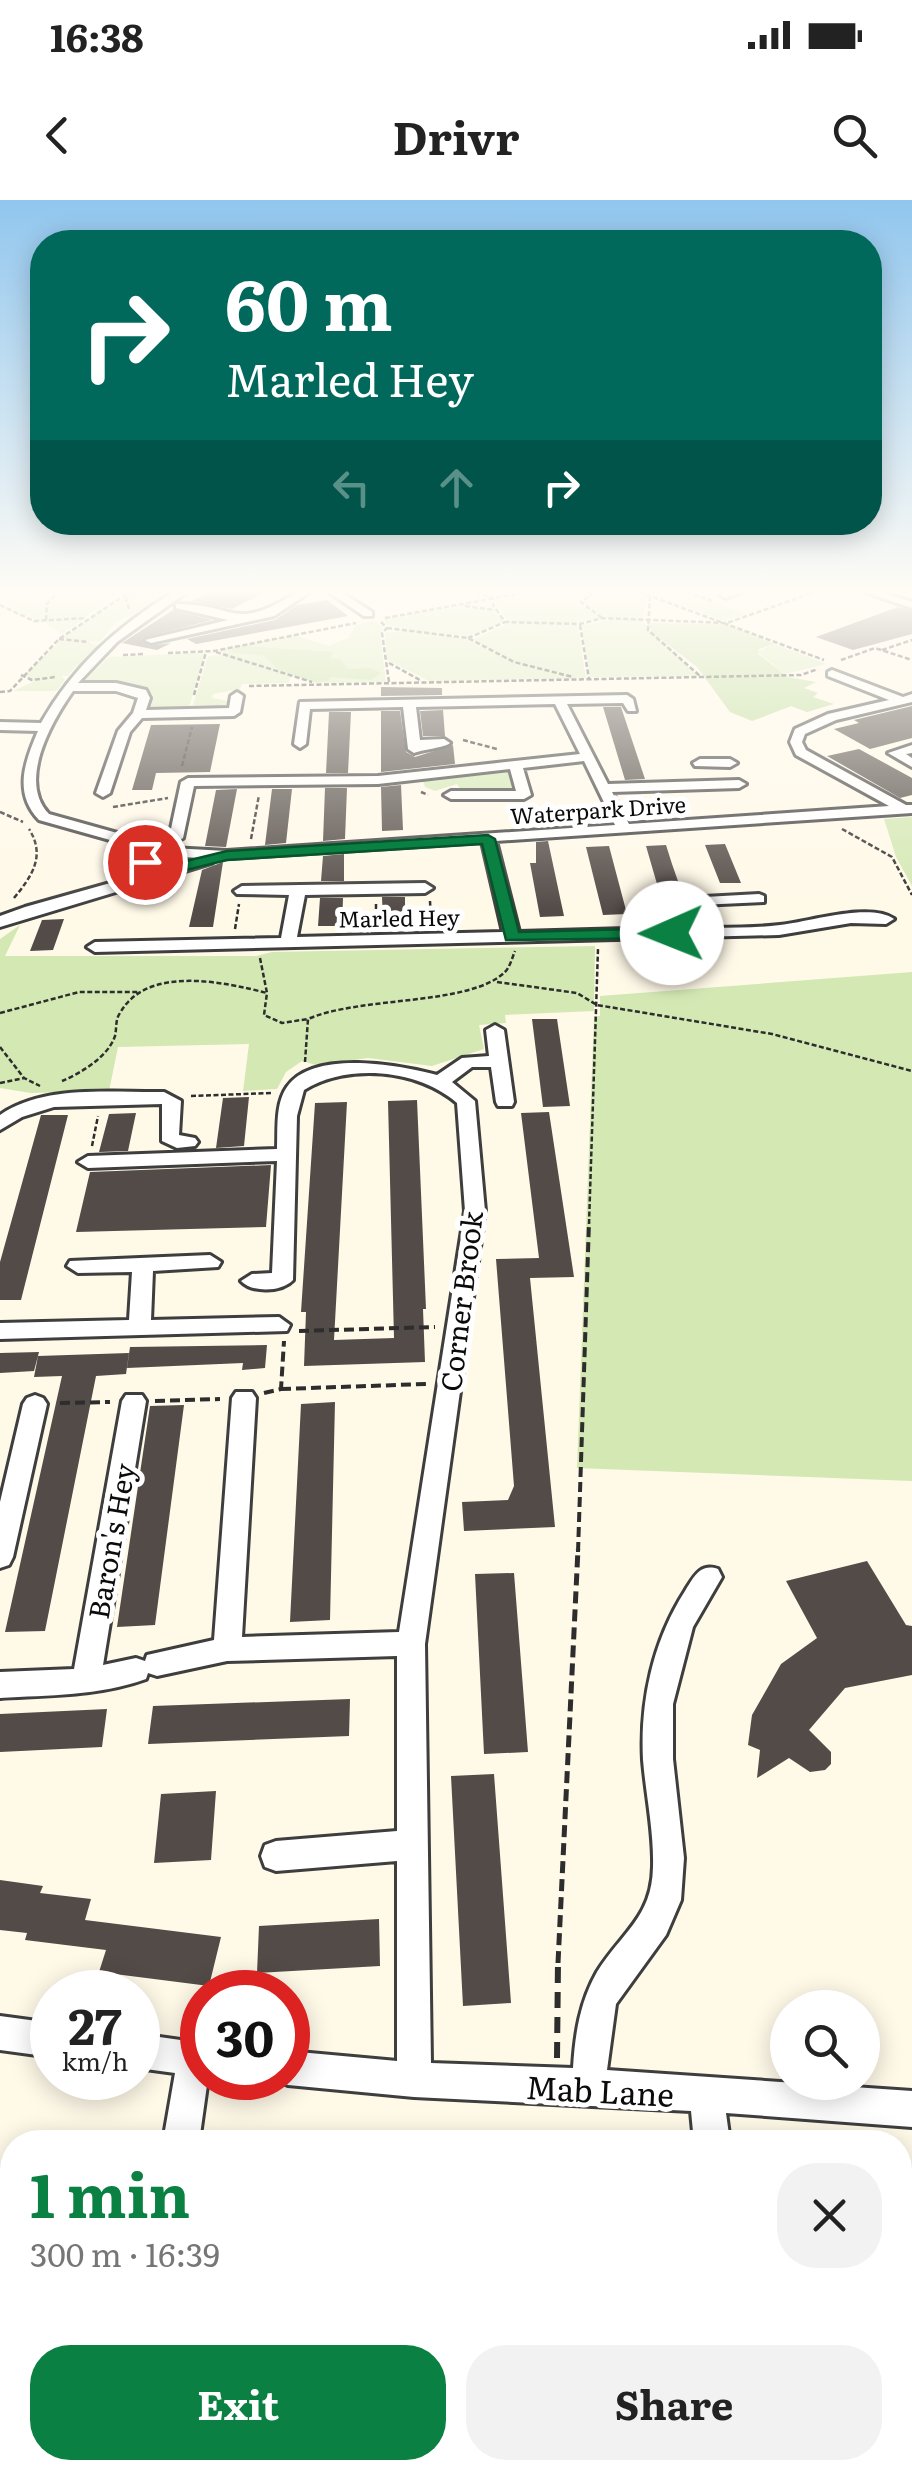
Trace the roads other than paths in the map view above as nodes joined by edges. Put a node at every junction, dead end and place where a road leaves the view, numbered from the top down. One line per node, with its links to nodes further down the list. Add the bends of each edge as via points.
1 (62, 698): 10 (street)
2 (144, 698): 8 (street)
3 (237, 698): 8 (street, via 234,712)
4 (907, 699): 23 (street, via 832,717 799,732 796,742 801,752)
5 (560, 700): 6 (street); 7 (street, via 627,699); 14 (street)
6 (409, 702): 11 (street, via 414,746); 12 (street, via 304,705)
7 (632, 708)
8 (139, 714): 22 (street, via 124,731)
9 (0, 726): 10 (street)
10 (44, 727): 26 (street, via 29,772 39,813)
11 (444, 743)
12 (300, 744)
13 (912, 749): 17 (street, via 894,754)
14 (587, 758): 15 (street); 20 (street)
15 (520, 763): 21 (street, via 524,795); 27 (street, via 378,780 186,788)
16 (730, 763): 18 (street, via 707,763)
17 (912, 763)
18 (723, 784): 19 (street); 20 (street)
19 (739, 784)
20 (606, 788): 24 (street)
21 (448, 792)
22 (103, 793)
23 (908, 810): 24 (street, Waterpark Drive)
24 (626, 830): 25 (street, Waterpark Drive)
25 (488, 839): 27 (street, Waterpark Drive); 37 (street)
26 (128, 841): 27 (street); 28 (street)
27 (174, 855): 28 (street, Waterpark Drive, via 154,870); 29 (street, Waterpark Drive)
28 (145, 862): 29 (street, Waterpark Drive)
29 (108, 888): 35 (street, Waterpark Drive)
30 (425, 888): 31 (street, Marled Hey)
31 (298, 890): 32 (street, Marled Hey); 38 (street)
32 (242, 891)
33 (759, 899): 36 (street, via 673,902 667,910)
34 (886, 919): 36 (street, Marled Hey)
35 (0, 922)
36 (672, 933): 37 (street, Marled Hey)
37 (512, 937): 38 (street, Marled Hey)
38 (288, 942): 39 (street, Marled Hey)
39 (95, 947)
40 (495, 1030): 41 (street)
41 (500, 1061): 42 (street, via 468,1062); 43 (street)
42 (442, 1081): 46 (street, via 370,1069 342,1070 300,1086); 60 (street, Corner Brook, via 466,1102 475,1211)
43 (505, 1102)
44 (0, 1124): 45 (street, via 42,1095 172,1101 170,1137)
45 (180, 1148): 46 (street); 47 (street)
46 (287, 1154): 51 (street, via 282,1280)
47 (88, 1162)
48 (210, 1262): 50 (street)
49 (78, 1266): 50 (street)
50 (143, 1266): 53 (street)
51 (252, 1282)
52 (279, 1325): 53 (street)
53 (140, 1327): 54 (street)
54 (0, 1331)
55 (244, 1398): 61 (street)
56 (134, 1401): 62 (street, Baron's Hey)
57 (35, 1404): 58 (street)
58 (0, 1558)
59 (708, 1577): 70 (street, via 681,1622 658,1700 669,1878 664,1906 606,1988)
60 (411, 1644): 61 (street); 64 (street, Corner Brook)
61 (227, 1649): 62 (street)
62 (86, 1681): 63 (street)
63 (0, 1685)
64 (412, 1846): 65 (street); 69 (street, Corner Brook)
65 (276, 1856)
66 (0, 2033): 67 (street)
67 (30, 2037)
68 (310, 2070): 69 (street, Mab Lane)
69 (414, 2080): 70 (street, Mab Lane)
70 (573, 2086): 71 (street, Mab Lane)
71 (706, 2094): 73 (street, Mab Lane); 75 (street)
72 (190, 2100): 74 (street)
73 (912, 2108)
74 (183, 2130)
75 (710, 2130)

